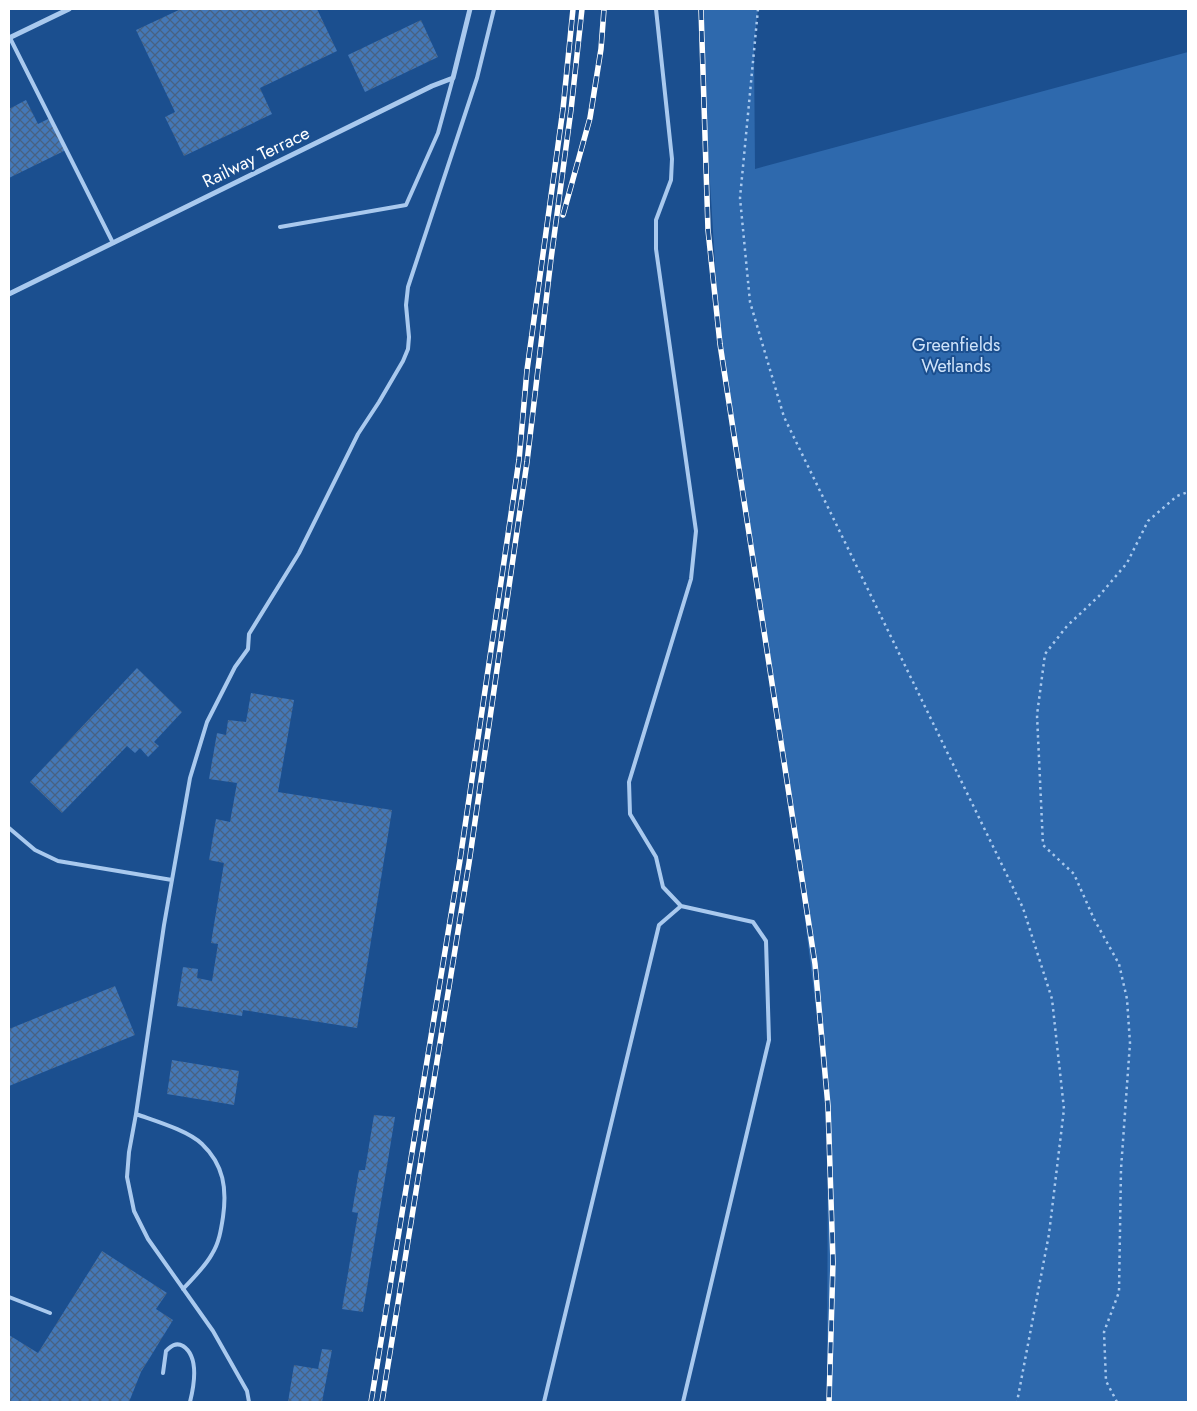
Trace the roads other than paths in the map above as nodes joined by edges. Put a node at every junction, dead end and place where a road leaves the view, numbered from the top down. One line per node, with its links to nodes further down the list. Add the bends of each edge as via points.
1 (69, 9): 5 (street)
2 (470, 9): 6 (street)
3 (494, 9): 11 (lane, via 477,78 408,287 409,337 405,355 358,434 299,553 249,634 248,649 235,667 207,722 190,778)
4 (656, 9): 12 (lane, via 672,159 671,180 656,220 656,249 696,531 691,579 628,782 630,814 656,857 663,887)
5 (9, 38): 8 (lane)
6 (453, 78): 7 (lane, via 438,133 406,205); 8 (street, Railway Terrace)
7 (280, 227)
8 (113, 242): 9 (street, Railway Terrace)
9 (9, 294)
10 (9, 828): 11 (lane, via 30,847 58,861)
11 (172, 880): 13 (lane)
12 (681, 906): 20 (lane, via 659,924); 21 (lane, via 753,922 766,941 769,1040)
13 (136, 1114): 14 (lane, via 127,1177 134,1212 148,1239); 14 (lane, via 176,1129 201,1143 215,1159 223,1181 226,1196 221,1234 213,1253)
14 (183, 1289): 19 (lane, via 213,1331 247,1391)
15 (9, 1297): 16 (lane)
16 (50, 1313)
17 (163, 1373): 18 (lane, via 166,1351 178,1344 185,1348 194,1367)
18 (190, 1402)
19 (249, 1402)
20 (544, 1402)
21 (683, 1402)

